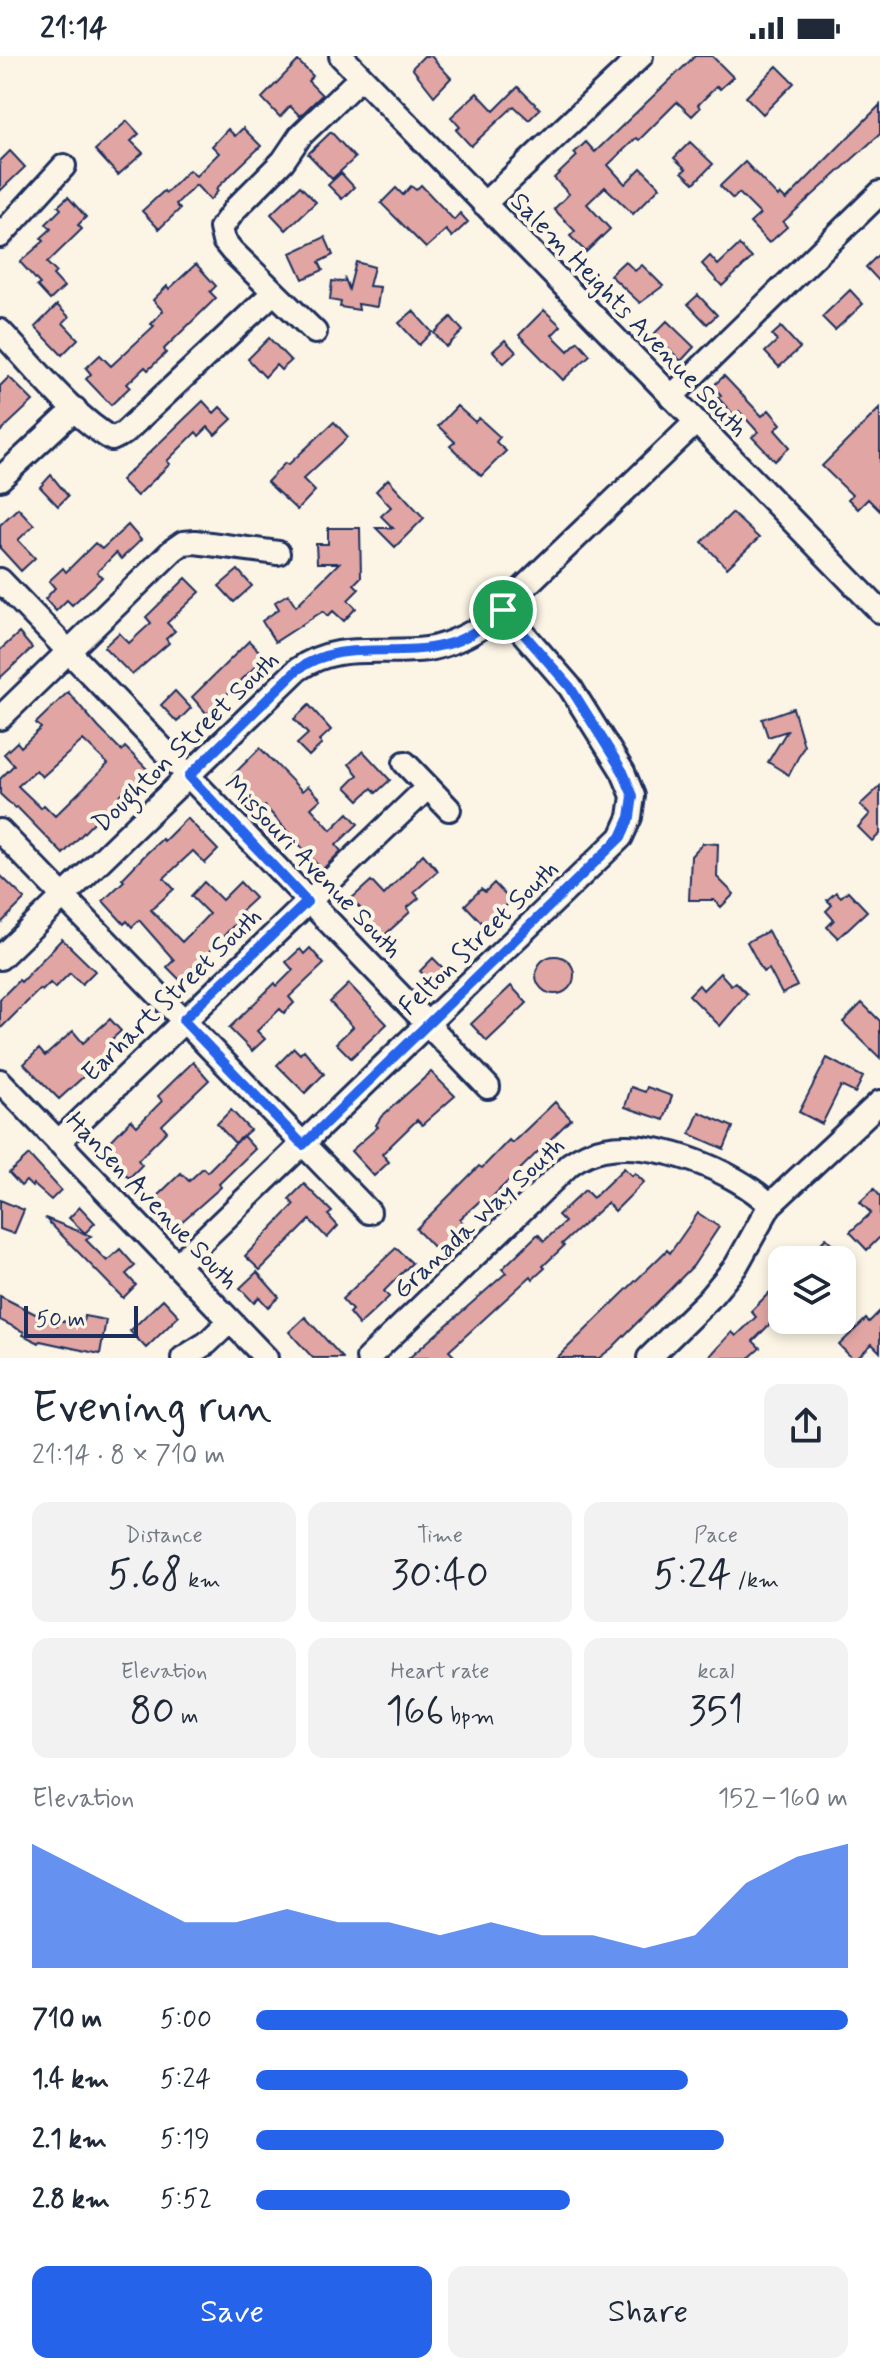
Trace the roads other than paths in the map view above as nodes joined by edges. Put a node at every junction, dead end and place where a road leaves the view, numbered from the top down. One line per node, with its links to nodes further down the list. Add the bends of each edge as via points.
1 (341, 56): 3 (street, Salem Heights Avenue South)
2 (641, 56): 6 (street)
3 (361, 77): 6 (street, Salem Heights Avenue South); 8 (street, via 300,136 221,228 224,241)
4 (64, 166): 7 (street)
5 (880, 193): 11 (street)
6 (484, 204): 11 (street, Salem Heights Avenue South)
7 (0, 236)
8 (273, 293): 10 (street); 12 (street, via 124,433 112,439)
9 (0, 331): 12 (street)
10 (315, 332)
11 (671, 397): 13 (street, Salem Heights Avenue South)
12 (75, 409): 14 (street)
13 (696, 422): 17 (street, Doughton Street South); 18 (street, Salem Heights Avenue South)
14 (0, 479)
15 (278, 553): 19 (street, via 183,543)
16 (0, 580): 19 (street, Missouri Avenue South)
17 (503, 610): 22 (street, Doughton Street South, via 448,644 339,652 311,660); 30 (street, Felton Street South, via 570,687 606,742 633,796 630,817 621,837)
18 (880, 611)
19 (68, 652): 20 (street); 22 (street, Missouri Avenue South)
20 (0, 718)
21 (405, 763): 23 (street)
22 (189, 776): 26 (street, Doughton Street South); 27 (street, Missouri Avenue South)
23 (428, 787): 24 (street); 27 (street, Earhart Street South)
24 (449, 809)
25 (0, 831): 26 (street)
26 (64, 897): 28 (street, Doughton Street South); 29 (street)
27 (307, 902): 29 (street, Earhart Street South); 30 (street, Missouri Avenue South)
28 (0, 958)
29 (183, 1020): 34 (street, Earhart Street South); 35 (street)
30 (428, 1024): 32 (street, Missouri Avenue South); 35 (street, Felton Street South)
31 (0, 1081): 34 (street, Hansen Avenue South)
32 (488, 1087)
33 (880, 1102): 36 (street)
34 (58, 1142): 38 (street, Hansen Avenue South)
35 (303, 1145): 37 (street); 38 (street, Felton Street South)
36 (770, 1205): 42 (street, Granada Way South, via 739,1181 676,1153 616,1147 589,1154 570,1164); 43 (street, via 736,1266)
37 (369, 1212)
38 (177, 1265): 39 (street, Hansen Avenue South)
39 (230, 1321): 40 (street); 41 (street, Hansen Avenue South)
40 (183, 1358)
41 (266, 1358)
42 (368, 1358)
43 (649, 1358)

